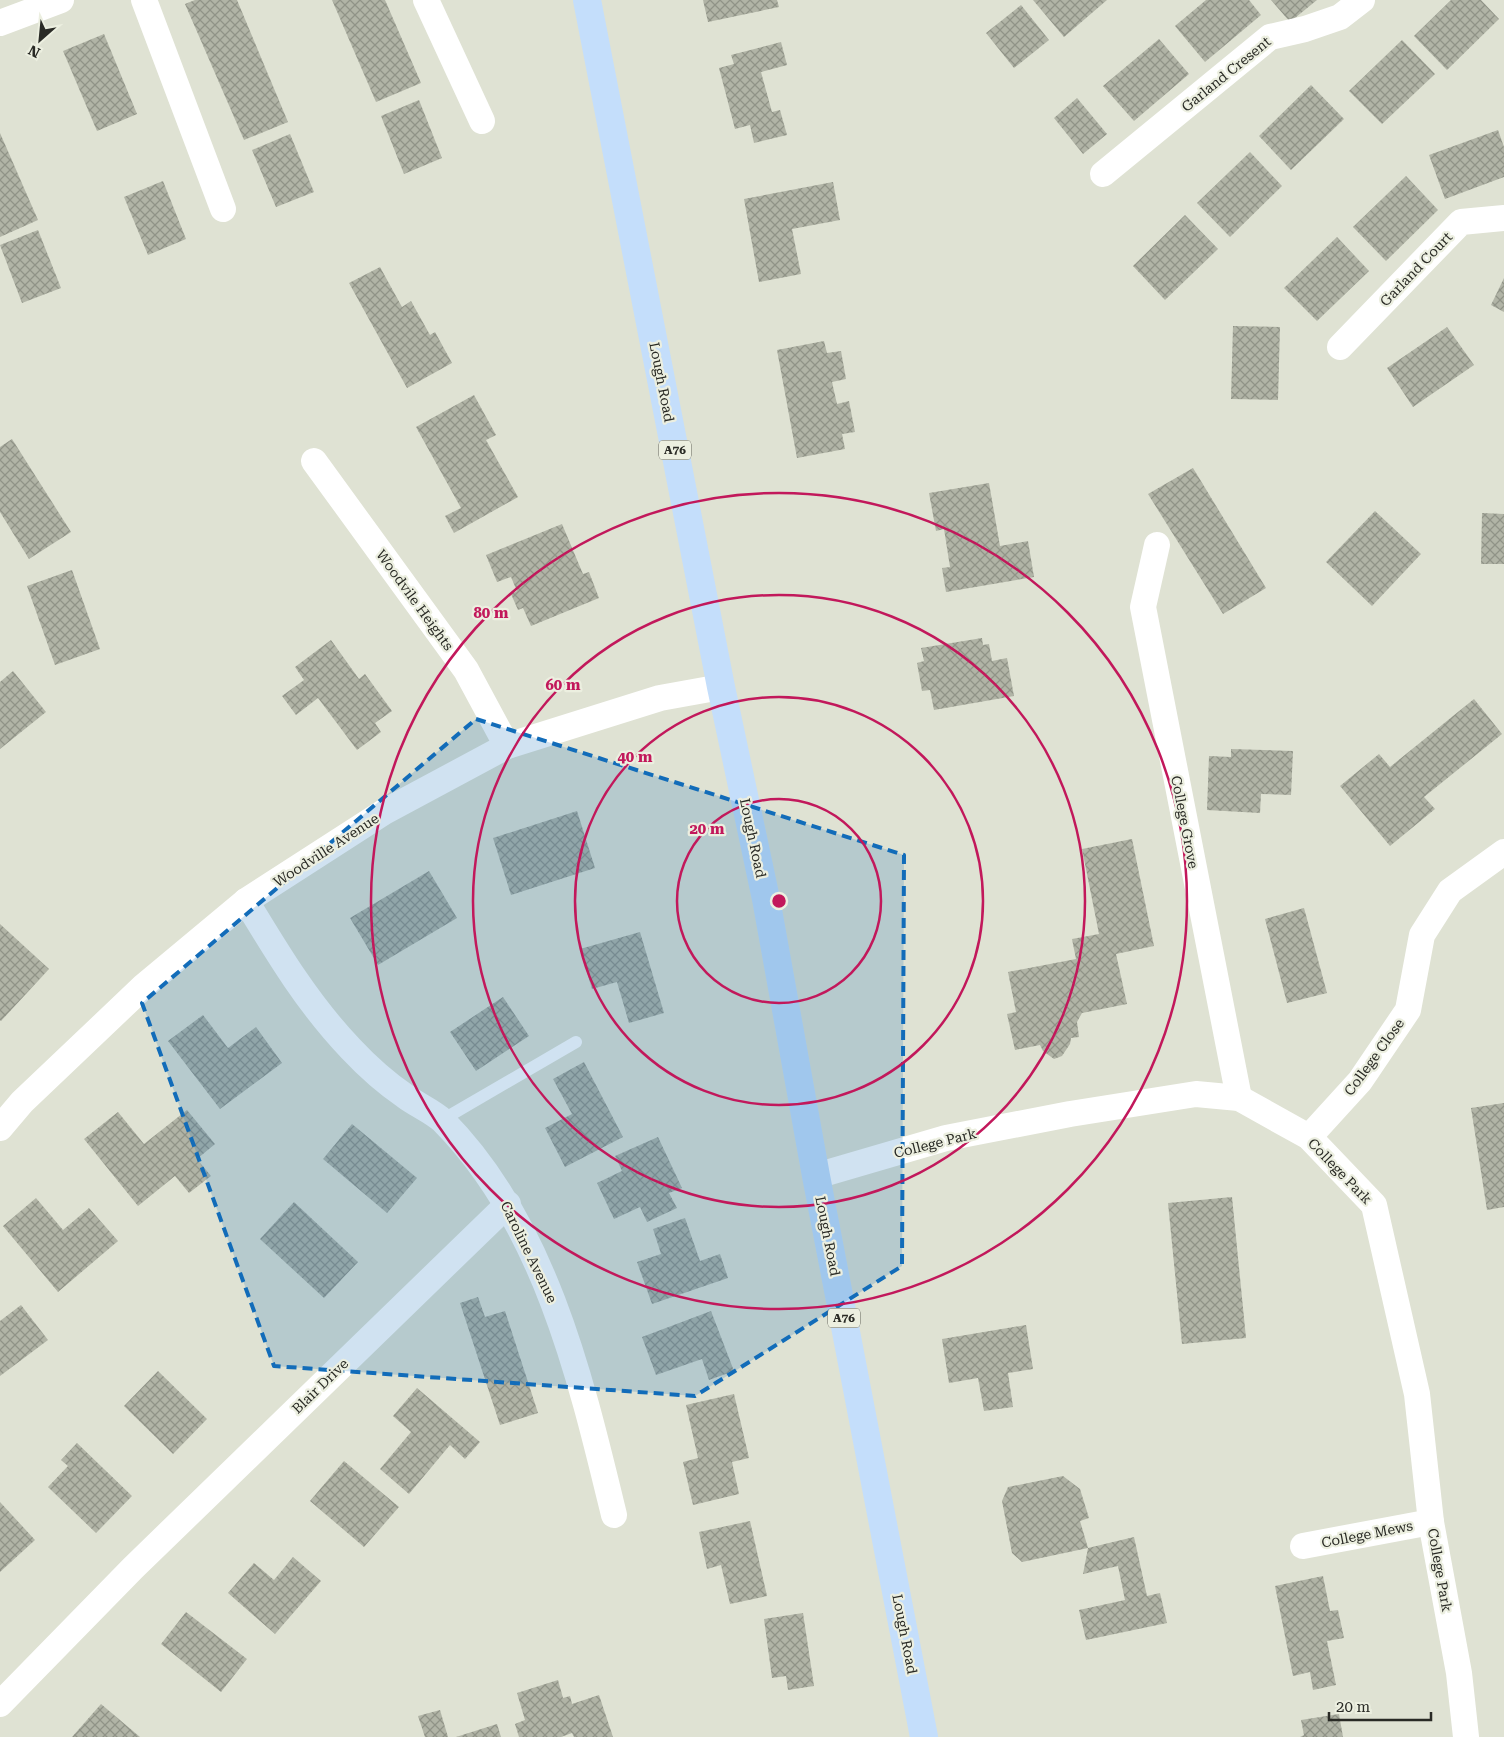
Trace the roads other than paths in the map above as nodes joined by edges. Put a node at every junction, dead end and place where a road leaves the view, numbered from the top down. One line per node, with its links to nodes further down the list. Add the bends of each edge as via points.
1 (61, 0): 6 (street)
2 (144, 0): 9 (street)
3 (426, 0): 7 (street)
4 (587, 0): 14 (main road, Lough Road / A76)
5 (1362, 0): 8 (street, Garland Cresent, via 1340,17 1270,37)
6 (0, 23)
7 (482, 121)
8 (1103, 174)
9 (223, 210)
10 (1504, 218): 11 (street, Garland Court, via 1462,222)
11 (1340, 346)
12 (314, 461): 15 (street, Woodvile Heights, via 466,670)
13 (1157, 545): 19 (street, College Grove, via 1143,607)
14 (721, 687): 15 (street, Woodville Avenue, via 660,698); 23 (main road, Lough Road / A76, via 766,900)
15 (507, 746): 17 (street, Woodville Avenue, via 384,812)
16 (1504, 852): 22 (street, College Close, via 1450,891 1422,935 1408,1010 1360,1080)
17 (246, 901): 20 (street, Caroline Avenue, via 293,979 351,1049 403,1095); 21 (street, Woodville Avenue, via 144,986 22,1102)
18 (576, 1042): 20 (lane)
19 (1240, 1098): 22 (street, College Park); 23 (street, College Park, via 1196,1094 1070,1114 946,1138)
20 (442, 1120): 24 (street, Caroline Avenue)
21 (0, 1128)
22 (1309, 1136): 26 (street, College Park, via 1374,1205 1417,1394)
23 (816, 1176): 29 (main road, Lough Road / A76)
24 (508, 1204): 25 (street, Caroline Avenue, via 558,1311 585,1393); 28 (street, Blair Drive, via 133,1568)
25 (614, 1515)
26 (1431, 1522): 27 (street, College Mews); 30 (street, College Park, via 1459,1673)
27 (1303, 1546)
28 (4, 1688)
29 (924, 1737)
30 (1466, 1737)

